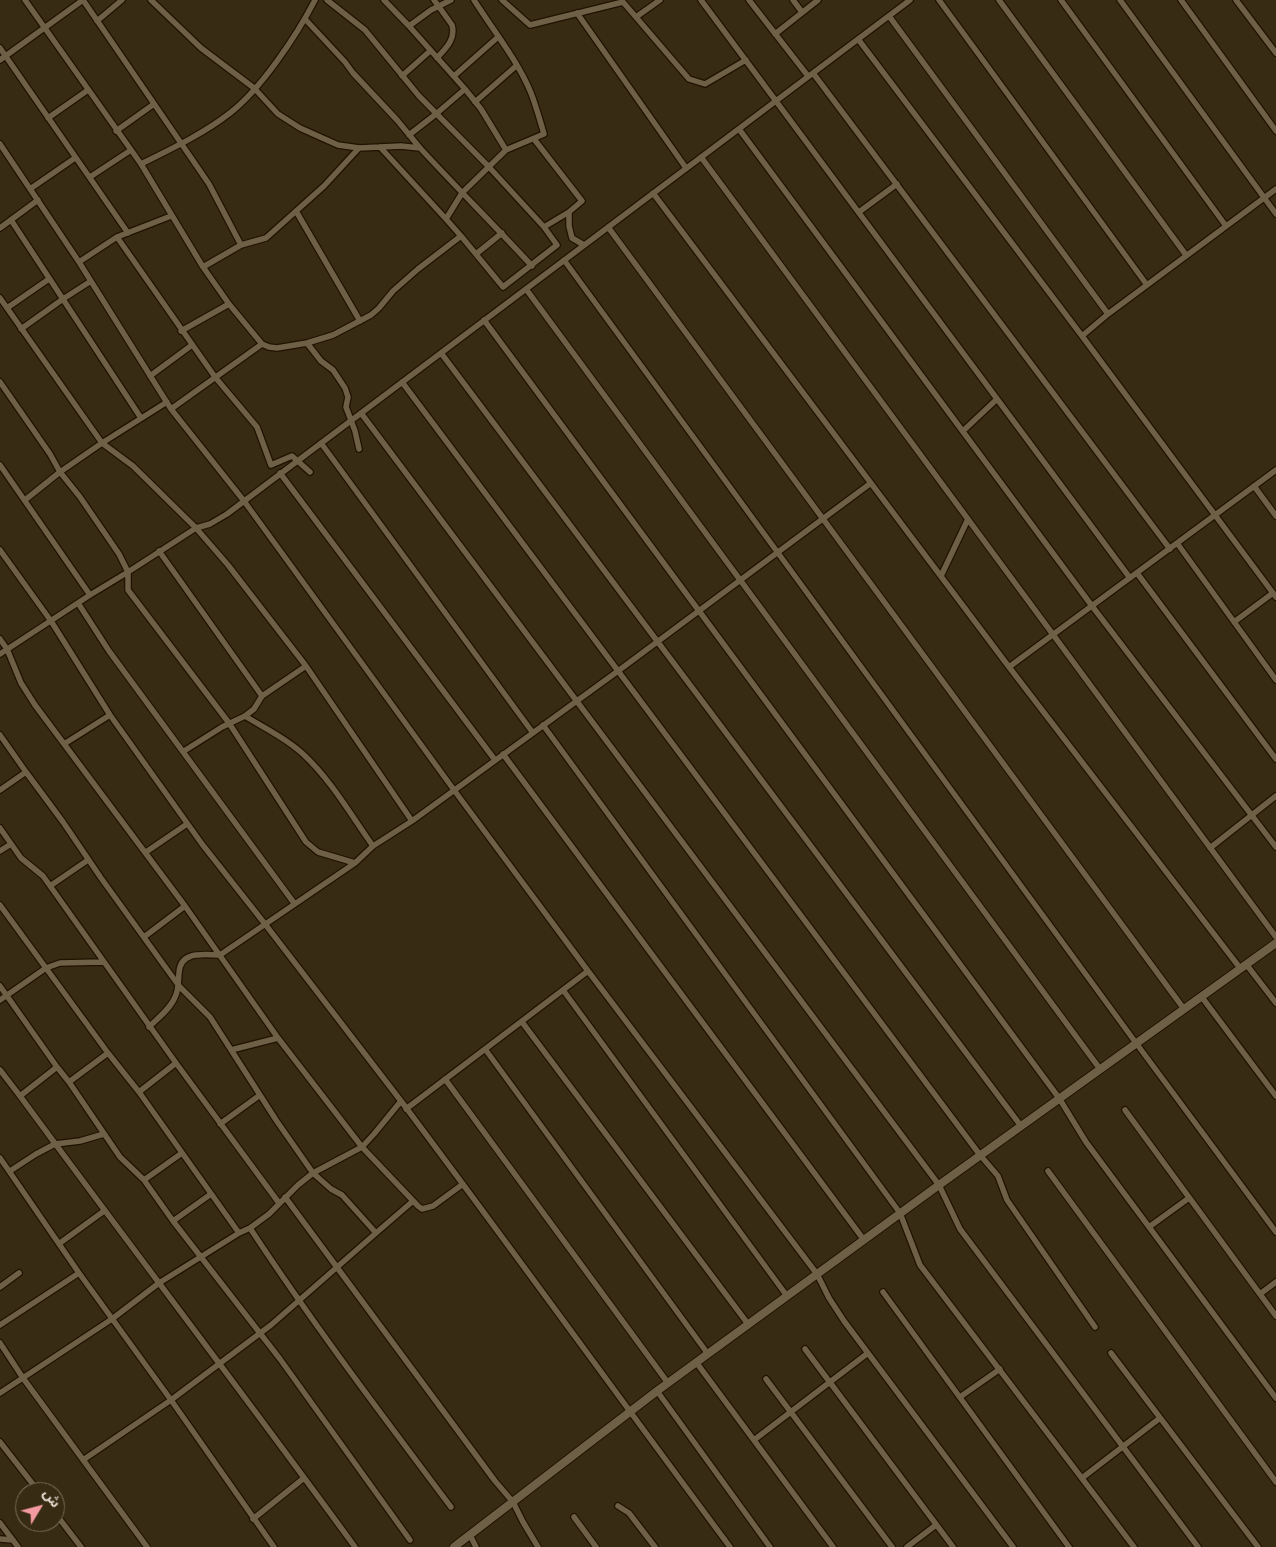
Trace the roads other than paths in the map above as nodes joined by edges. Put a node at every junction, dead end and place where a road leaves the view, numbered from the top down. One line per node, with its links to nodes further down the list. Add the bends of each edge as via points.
1 (25, 0): 31 (street)
2 (122, 0): 29 (street)
3 (150, 0): 46 (street, via 201,48)
4 (315, 0): 28 (street)
5 (327, 0): 44 (street, via 365,30)
6 (384, 0): 30 (street)
7 (434, 0): 23 (street)
8 (451, 0): 23 (street)
9 (474, 0): 33 (street)
10 (502, 0): 25 (street, via 530,25)
11 (660, 0): 27 (street)
12 (701, 0): 41 (street)
13 (749, 0): 32 (street)
14 (793, 0): 24 (street)
15 (818, 0): 24 (street)
16 (910, 0): 26 (street)
17 (939, 0): 104 (street)
18 (999, 0): 97 (street)
19 (1061, 0): 86 (street)
20 (1120, 0): 77 (street)
21 (1180, 0): 56 (street)
22 (1236, 0): 37 (street)
23 (439, 6): 30 (street); 39 (street, via 453,29 449,44)
24 (802, 12): 32 (street)
25 (577, 13): 27 (street, via 623,2); 70 (street)
26 (889, 16): 34 (street); 110 (street)
27 (636, 17): 41 (street, via 689,79 705,84)
28 (305, 19): 46 (street); 57 (street)
29 (97, 21): 31 (street, via 83,0); 51 (street)
30 (409, 26): 36 (street)
31 (45, 28): 38 (street); 48 (street)
32 (775, 34): 43 (street)
33 (498, 37): 42 (street); 45 (street)
34 (858, 39): 43 (street); 115 (street)
35 (0, 48): 38 (street)
36 (430, 51): 39 (street); 44 (street)
37 (1276, 53)
38 (6, 56): 40 (street); 53 (street)
39 (437, 58): 45 (street)
40 (0, 60)
41 (746, 60): 49 (street)
42 (516, 66): 50 (street); 58 (street, via 531,94 544,134)
43 (810, 75): 49 (street); 72 (street)
44 (402, 76): 52 (street)
45 (454, 76): 47 (street)
46 (254, 88): 60 (street, via 230,113); 62 (street, via 290,123 338,145)
47 (465, 89): 50 (street); 52 (street)
48 (88, 90): 53 (street); 55 (street)
49 (776, 100): 54 (street); 81 (street)
50 (475, 102): 65 (street)
51 (154, 104): 55 (street); 60 (street)
52 (436, 114): 57 (street); 69 (street)
53 (48, 118): 67 (street)
54 (739, 129): 66 (street); 130 (street)
55 (116, 131): 64 (street)
56 (1276, 131)
57 (409, 135): 63 (street)
58 (534, 139): 65 (street); 80 (street, via 582,202)
59 (0, 144): 74 (street)
60 (181, 144): 68 (street); 94 (street, via 209,184)
61 (380, 147): 62 (street); 63 (street); 84 (street)
62 (359, 148): 79 (street)
63 (420, 148): 75 (street)
64 (131, 150): 68 (street); 71 (street)
65 (506, 150): 69 (street)
66 (701, 157): 70 (street); 147 (street)
67 (76, 158): 71 (street); 74 (street)
68 (141, 164): 83 (street)
69 (489, 167): 75 (street); 87 (street)
70 (686, 168): 76 (street)
71 (90, 177): 90 (street)
72 (897, 184): 81 (street); 150 (street)
73 (1276, 188): 77 (street)
74 (30, 189): 78 (street)
75 (462, 193): 84 (street); 91 (street)
76 (653, 193): 88 (street); 140 (street)
77 (1264, 198): 82 (street); 86 (street)
78 (38, 200): 85 (street); 99 (street)
79 (296, 211): 94 (street, via 266,238); 112 (street)
80 (569, 212): 87 (street); 95 (street, via 572,238)
81 (859, 212): 124 (street)
82 (1276, 214)
83 (171, 216): 90 (street); 101 (street)
84 (446, 219): 92 (street)
85 (11, 220): 89 (street); 102 (street)
86 (1226, 226): 97 (street)
87 (544, 227): 100 (street, via 557,245)
88 (608, 227): 95 (street); 146 (street)
89 (0, 228)
90 (128, 233): 93 (street)
91 (502, 233): 96 (street); 100 (street)
92 (460, 236): 96 (street); 112 (street, via 418,269 371,315)
93 (117, 237): 99 (street); 114 (street)
94 (241, 245): 101 (street)
95 (584, 245): 98 (street)
96 (476, 254): 100 (street, via 503,287)
97 (1186, 255): 104 (street)
98 (564, 260): 105 (street); 153 (street)
99 (79, 262): 103 (street)
100 (532, 266)
101 (203, 268): 108 (street)
102 (49, 279): 107 (street); 109 (street)
103 (91, 281): 107 (street); 120 (street)
104 (1147, 285): 110 (street)
105 (526, 289): 111 (street); 158 (street)
106 (0, 298): 109 (street)
107 (63, 299): 113 (street); 128 (street)
108 (229, 304): 114 (street); 117 (street)
109 (7, 308): 113 (street)
110 (1108, 314): 115 (street)
111 (484, 320): 119 (street); 163 (street)
112 (360, 321): 116 (street, via 333,335)
113 (21, 329): 131 (street)
114 (181, 330): 118 (street)
115 (1082, 336): 144 (street)
116 (307, 343): 117 (street, via 277,348); 129 (street, via 345,388 348,397 346,407)
117 (262, 344): 121 (street)
118 (192, 345): 120 (street); 121 (street)
119 (441, 353): 123 (street); 168 (street)
120 (150, 376): 125 (street)
121 (215, 377): 126 (street); 134 (street, via 256,427 271,465 292,456)
122 (0, 382): 137 (street)
123 (402, 382): 127 (street); 173 (street)
124 (997, 398): 130 (street); 157 (street)
125 (167, 402): 126 (street); 128 (street)
126 (171, 408): 143 (street)
127 (361, 413): 129 (street); 176 (street)
128 (141, 418): 131 (street)
129 (351, 420): 132 (street); 133 (street)
130 (963, 431): 162 (street)
131 (102, 443): 137 (street); 148 (street, via 122,456)
132 (321, 443): 134 (street); 181 (street)
133 (359, 448)
134 (298, 460): 138 (street); 139 (street)
135 (0, 465): 142 (street)
136 (1276, 470): 141 (street)
137 (60, 472): 142 (street); 154 (street, via 107,536)
138 (310, 472)
139 (280, 473): 143 (street); 188 (street)
140 (871, 483): 146 (street); 156 (street)
141 (1254, 486): 144 (street); 145 (street)
142 (25, 500): 159 (street)
143 (244, 501): 148 (street, via 216,521); 191 (street)
144 (1216, 515): 149 (street); 160 (street)
145 (1276, 516)
146 (823, 519): 153 (street); 224 (street)
147 (968, 519): 156 (street); 166 (street)
148 (196, 528): 152 (street); 171 (street)
149 (1177, 544): 150 (street); 165 (street)
150 (1170, 549): 155 (street)
151 (0, 550): 164 (street)
152 (159, 551): 154 (street); 175 (street)
153 (777, 553): 158 (street); 228 (street)
154 (128, 572): 159 (street); 179 (street, via 128,590)
155 (1137, 573): 157 (street); 187 (street)
156 (941, 576): 172 (street)
157 (1130, 578): 162 (street)
158 (740, 580): 163 (street); 234 (street)
159 (90, 595): 161 (street)
160 (1274, 595): 165 (street)
161 (78, 603): 164 (street); 185 (street)
162 (1092, 606): 166 (street); 193 (street)
163 (699, 611): 168 (street); 242 (street)
164 (50, 621): 169 (street); 177 (street)
165 (1234, 622): 174 (street)
166 (1054, 635): 172 (street); 200 (street)
167 (0, 639): 169 (street)
168 (657, 642): 173 (street); 247 (street)
169 (7, 649): 170 (street); 184 (street, via 21,683)
170 (0, 654)
171 (306, 666): 175 (street); 194 (street)
172 (1009, 667): 214 (street)
173 (618, 671): 176 (street); 252 (street)
174 (1276, 680)
175 (262, 696): 178 (street)
176 (577, 701): 180 (street); 259 (street)
177 (110, 714): 184 (street); 195 (street)
178 (245, 716): 179 (street); 198 (street, via 303,754)
179 (229, 723): 185 (street); 204 (street, via 306,842 318,852)
180 (543, 725): 181 (street); 266 (street)
181 (533, 733): 186 (street)
182 (0, 735): 183 (street)
183 (2, 744): 189 (street)
184 (64, 744): 202 (street)
185 (184, 751): 206 (street)
186 (503, 754): 188 (street); 273 (street)
187 (1276, 759)
188 (496, 760): 191 (street)
189 (26, 772): 190 (street); 203 (street)
190 (0, 790)
191 (454, 790): 194 (street); 216 (street)
192 (1276, 796): 193 (street)
193 (1252, 815): 199 (street); 200 (street)
194 (412, 821): 198 (street)
195 (187, 824): 202 (street); 209 (street)
196 (0, 828): 197 (street)
197 (11, 844): 201 (street); 205 (street)
198 (373, 846): 204 (street)
199 (1276, 847)
200 (1210, 848): 211 (street)
201 (0, 851)
202 (146, 852): 208 (street)
203 (88, 860): 205 (street); 210 (street)
204 (355, 863): 206 (street)
205 (50, 886): 213 (street)
206 (294, 903): 209 (street)
207 (0, 905): 215 (street)
208 (185, 906): 210 (street); 212 (street)
209 (265, 924): 212 (street); 243 (street)
210 (144, 938): 218 (street)
211 (1276, 942): 214 (street)
212 (220, 955): 218 (street, via 193,954 186,959 180,968); 227 (street)
213 (102, 962): 215 (street, via 60,963); 226 (street)
214 (1243, 966): 221 (street); 223 (street)
215 (46, 968): 220 (street); 231 (street)
216 (588, 971): 219 (street); 279 (street)
217 (0, 986): 220 (street)
218 (179, 986): 226 (street, via 173,1001); 230 (street, via 205,1010)
219 (563, 990): 225 (street); 285 (street)
220 (6, 995): 222 (street); 233 (street)
221 (1201, 996): 224 (street); 241 (street)
222 (0, 1000)
223 (1276, 1003)
224 (1184, 1009): 228 (street)
225 (522, 1022): 229 (street); 289 (street)
226 (149, 1026): 232 (street)
227 (278, 1038): 230 (street); 250 (street)
228 (1136, 1043): 234 (street); 270 (street)
229 (485, 1049): 236 (street); 297 (street)
230 (231, 1050): 240 (street)
231 (108, 1053): 237 (street); 238 (street)
232 (176, 1063): 238 (street); 246 (street)
233 (57, 1067): 237 (street); 239 (street)
234 (1100, 1069): 242 (street)
235 (0, 1070): 239 (street)
236 (445, 1080): 244 (street); 304 (street)
237 (69, 1082): 248 (street)
238 (139, 1092): 251 (street)
239 (20, 1096): 249 (street)
240 (260, 1096): 246 (street); 256 (street)
241 (1276, 1096)
242 (1059, 1098): 247 (street); 269 (street, via 1086,1142)
243 (401, 1101): 244 (street); 250 (street)
244 (406, 1109): 258 (street)
245 (1125, 1110): 262 (street)
246 (220, 1124): 264 (street)
247 (1021, 1126): 252 (street)
248 (104, 1134): 249 (street); 257 (street, via 120,1157)
249 (55, 1144): 254 (street); 265 (street)
250 (362, 1147): 256 (street); 263 (street)
251 (182, 1154): 257 (street); 260 (street)
252 (980, 1155): 259 (street); 291 (street, via 998,1176 1007,1200)
253 (0, 1158): 254 (street)
254 (10, 1171): 274 (street)
255 (1048, 1171): 320 (street)
256 (314, 1173): 261 (street); 271 (street, via 342,1195)
257 (144, 1180): 267 (street)
258 (463, 1184): 263 (street, via 427,1209); 310 (street)
259 (939, 1185): 266 (street); 315 (street, via 960,1229)
260 (210, 1194): 267 (street); 272 (street)
261 (285, 1196): 264 (street); 276 (street)
262 (1189, 1198): 269 (street); 284 (street)
263 (413, 1201): 271 (street)
264 (279, 1203): 268 (street)
265 (104, 1211): 274 (street); 281 (street)
266 (900, 1213): 273 (street); 300 (street, via 920,1265)
267 (173, 1221): 275 (street)
268 (250, 1228): 272 (street); 286 (street)
269 (1149, 1228): 308 (street)
270 (1276, 1232)
271 (376, 1233): 276 (street)
272 (239, 1234): 275 (street)
273 (864, 1240): 279 (street)
274 (60, 1243): 277 (street)
275 (200, 1257): 281 (street); 292 (street)
276 (338, 1266): 286 (street); 321 (street)
277 (79, 1272): 288 (street); 290 (street)
278 (19, 1273): 282 (street)
279 (817, 1274): 285 (street); 295 (street, via 829,1298)
280 (1276, 1282): 284 (street)
281 (159, 1284): 288 (street); 299 (street)
282 (1, 1286)
283 (883, 1292): 307 (street)
284 (1260, 1294): 287 (street)
285 (787, 1296): 289 (street)
286 (298, 1301): 292 (street); 323 (street)
287 (1276, 1316)
288 (112, 1318): 301 (street); 309 (street)
289 (748, 1324): 297 (street)
290 (0, 1326)
291 (1095, 1327)
292 (260, 1333): 299 (street); 332 (street)
293 (0, 1343): 301 (street)
294 (805, 1349): 303 (street)
295 (868, 1353): 303 (street); 350 (street)
296 (1111, 1353): 312 (street)
297 (708, 1354): 298 (street)
298 (696, 1362): 304 (street); 313 (street)
299 (219, 1365): 309 (street); 317 (street)
300 (1000, 1369): 307 (street); 318 (street)
301 (23, 1378): 306 (street); 316 (street)
302 (766, 1379): 311 (street)
303 (830, 1382): 311 (street); 327 (street)
304 (668, 1383): 305 (street)
305 (657, 1391): 310 (street); 345 (street)
306 (0, 1393)
307 (960, 1397): 351 (street)
308 (1276, 1398)
309 (171, 1400): 316 (street); 325 (street)
310 (630, 1412): 321 (street); 344 (street)
311 (791, 1412): 313 (street); 347 (street)
312 (1160, 1418): 315 (street); 333 (street)
313 (754, 1440): 346 (street)
314 (1, 1446): 319 (street)
315 (1123, 1446): 318 (street); 353 (street)
316 (83, 1460): 336 (street)
317 (304, 1478): 325 (street); 338 (street)
318 (1082, 1478): 352 (street)
319 (31, 1482)
320 (1276, 1482)
321 (513, 1502): 329 (street); 341 (street)
322 (618, 1506): 343 (street, via 630,1513)
323 (451, 1507)
324 (574, 1517): 342 (street)
325 (253, 1518): 337 (street)
326 (0, 1523): 331 (street)
327 (936, 1525): 348 (street); 349 (street)
328 (65, 1526): 335 (street)
329 (470, 1535): 339 (street); 340 (street)
330 (0, 1539): 331 (street)
331 (13, 1540): 334 (street)
332 (410, 1540)
333 (1254, 1546)
334 (18, 1547)
335 (82, 1547)
336 (147, 1547)
337 (274, 1547)
338 (355, 1547)
339 (454, 1547)
340 (476, 1547)
341 (538, 1547)
342 (596, 1547)
343 (655, 1547)
344 (730, 1547)
345 (770, 1547)
346 (833, 1547)
347 (892, 1547)
348 (907, 1547)
349 (953, 1547)
350 (1013, 1547)
351 (1069, 1547)
352 (1134, 1547)
353 (1198, 1547)

